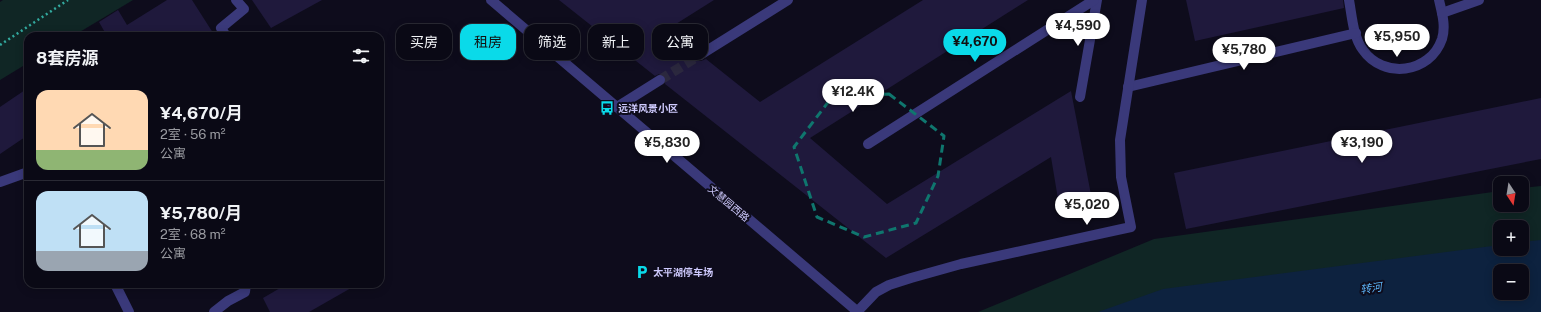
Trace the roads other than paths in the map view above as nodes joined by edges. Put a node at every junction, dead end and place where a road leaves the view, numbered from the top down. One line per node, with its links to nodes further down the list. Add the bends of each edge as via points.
1 (236, 0): 10 (street, via 244,9 221,28)
2 (491, 0): 16 (street, 文慧园西路)
3 (788, 0): 12 (street)
4 (1096, 0): 15 (street); 17 (street)
5 (1142, 0): 14 (street)
6 (1349, 0): 11 (street)
7 (1439, 0): 9 (street)
8 (1479, 0): 9 (street)
9 (1442, 13): 11 (street, via 1444,28 1439,46 1427,60 1409,68 1390,68 1373,61 1361,47)
10 (224, 32)
11 (1356, 33): 14 (street)
12 (708, 50)
13 (660, 80): 16 (street)
14 (1128, 87): 24 (street, via 1120,158 1131,227 961,264 911,278 876,292)
15 (1080, 97)
16 (617, 107): 24 (street, 文慧园西路)
17 (868, 144)
18 (24, 173): 19 (street)
19 (0, 182)
20 (117, 288): 22 (street)
21 (246, 288): 23 (street, via 245,292)
22 (129, 312)
23 (214, 312)
24 (857, 312)

